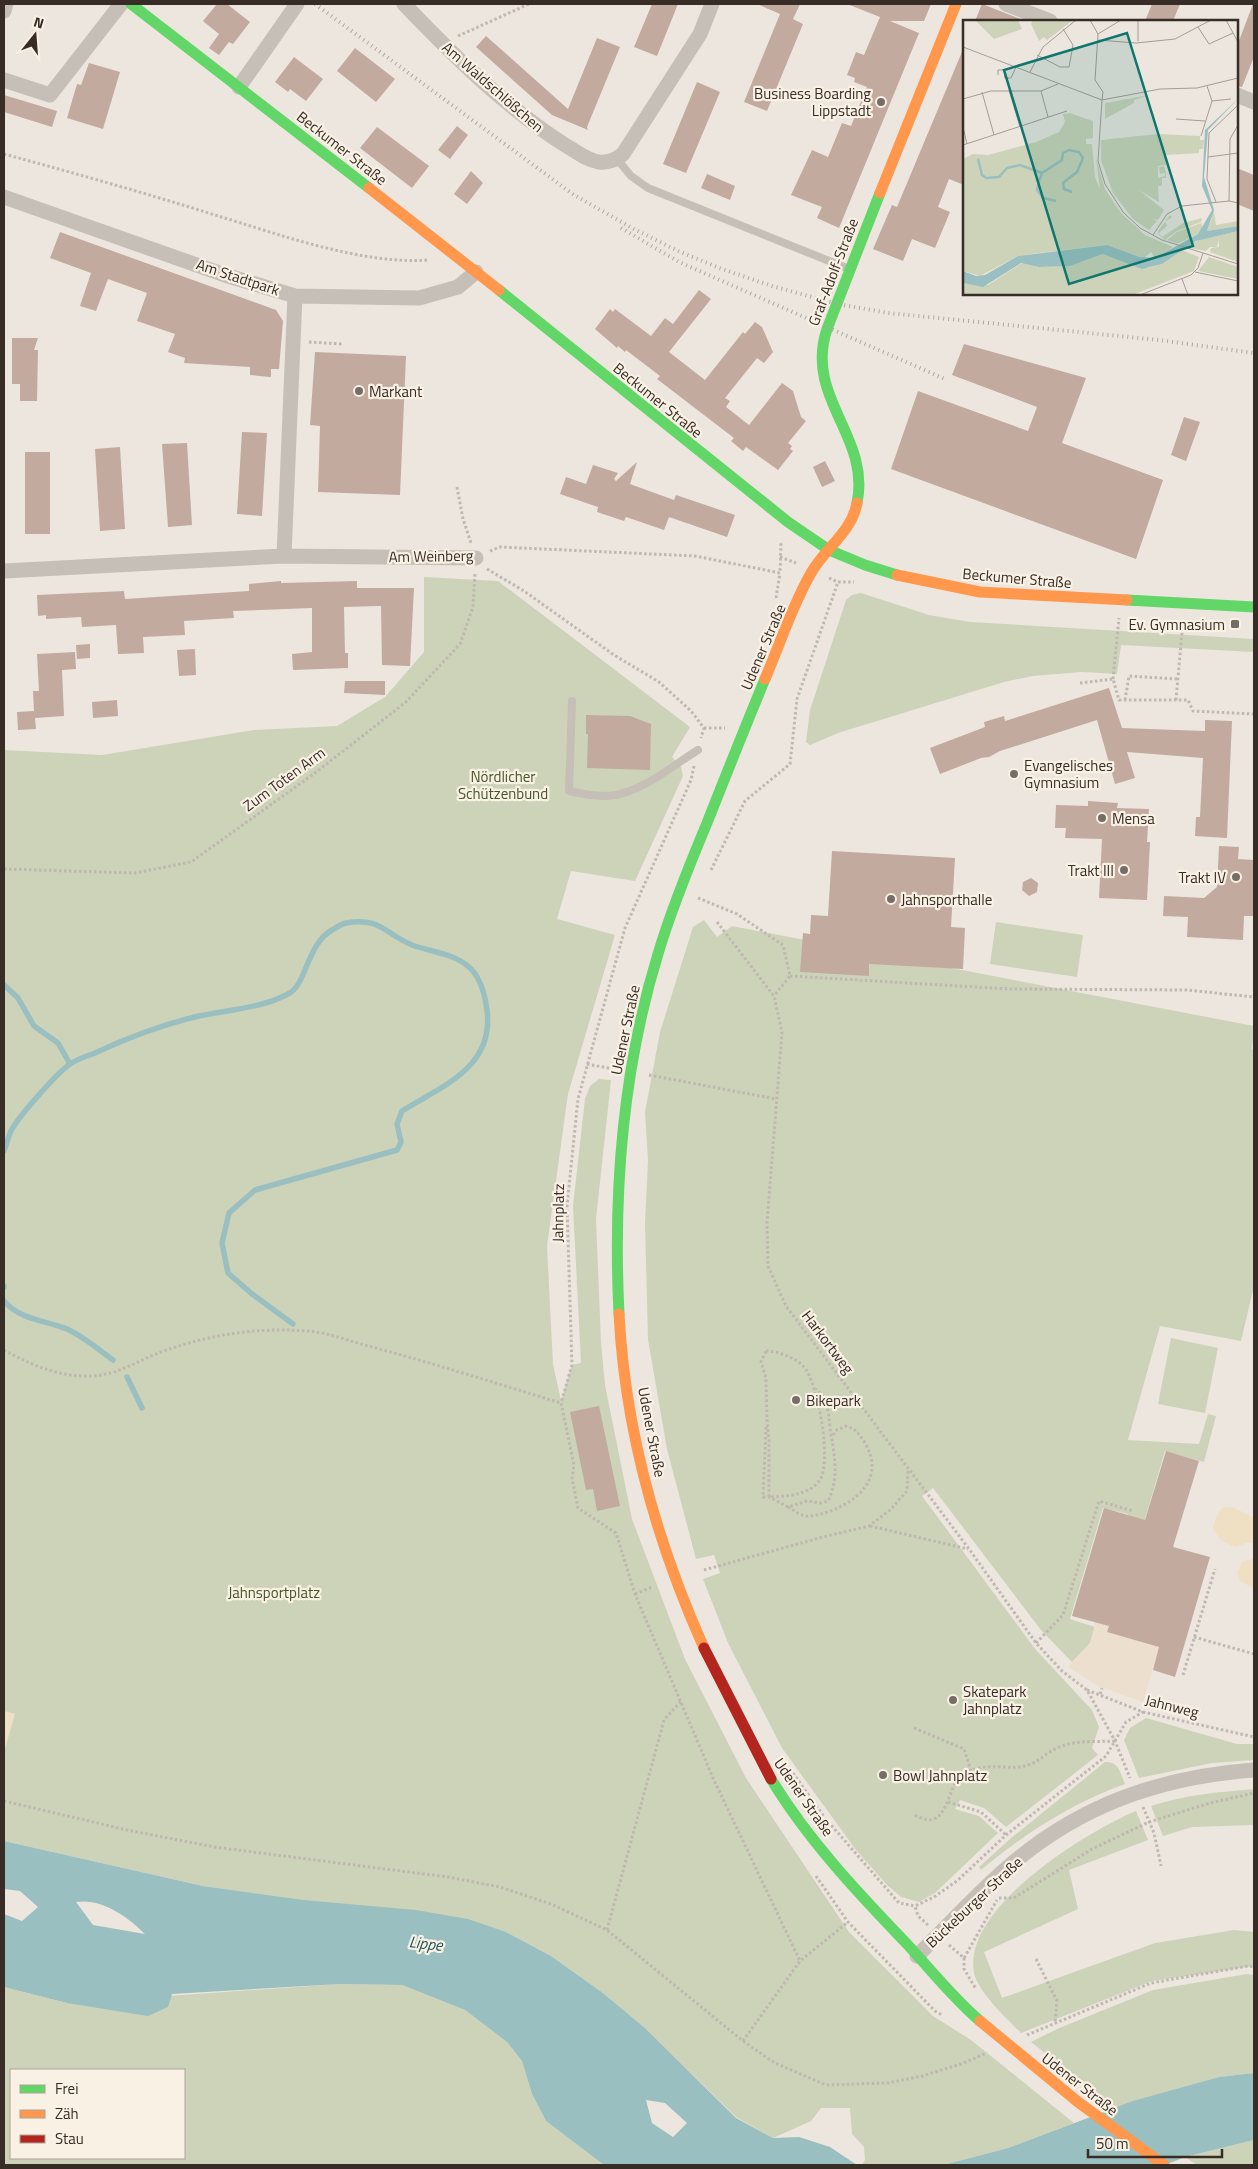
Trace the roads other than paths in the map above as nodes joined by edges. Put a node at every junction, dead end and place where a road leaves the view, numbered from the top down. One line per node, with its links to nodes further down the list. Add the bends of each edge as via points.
1 (6, 4): 9 (street)
2 (121, 4): 11 (street, via 50,95)
3 (131, 4): 12 (main road, Beckumer Straße)
4 (297, 4): 12 (street)
5 (404, 4): 15 (street, Am Waldschlößchen, via 441,43 537,127 589,159 607,162)
6 (712, 4): 15 (street, via 700,34)
7 (956, 4): 17 (main road, Graf-Adolf-Straße)
8 (1006, 4): 10 (street)
9 (4, 11)
10 (1047, 20)
11 (4, 80)
12 (239, 86): 18 (main road, Beckumer Straße)
13 (1238, 95): 14 (street)
14 (1254, 102)
15 (617, 159): 17 (lane, via 631,176 648,188)
16 (4, 197): 19 (street, Am Stadtpark, via 225,275)
17 (849, 269): 20 (main road, Graf-Adolf-Straße, via 820,354 823,380 857,458 861,480 858,505 848,528)
18 (476, 272): 19 (street, Am Stadtpark, via 458,288 419,298); 20 (main road, Beckumer Straße, via 788,522)
19 (295, 296): 21 (street)
20 (829, 550): 24 (main road, Beckumer Straße, via 910,579 980,592); 28 (main road, Udener Straße, via 812,570 681,887 657,957 639,1027 625,1108 616,1221 620,1341 638,1452 666,1553 704,1652 780,1794 820,1847)
21 (284, 556): 22 (street, Am Weinberg); 23 (street, Am Weinberg)
22 (476, 558)
23 (4, 571)
24 (1254, 607)
25 (572, 702): 26 (lane, via 569,791 614,796 643,786)
26 (698, 750)
27 (1254, 1770): 28 (street, Bückeburger Straße, via 1213,1773 1156,1785 1110,1802 1058,1829 1007,1868)
28 (917, 1956): 29 (main road, Udener Straße, via 944,1987 989,2029 1064,2092)
29 (1164, 2165)

